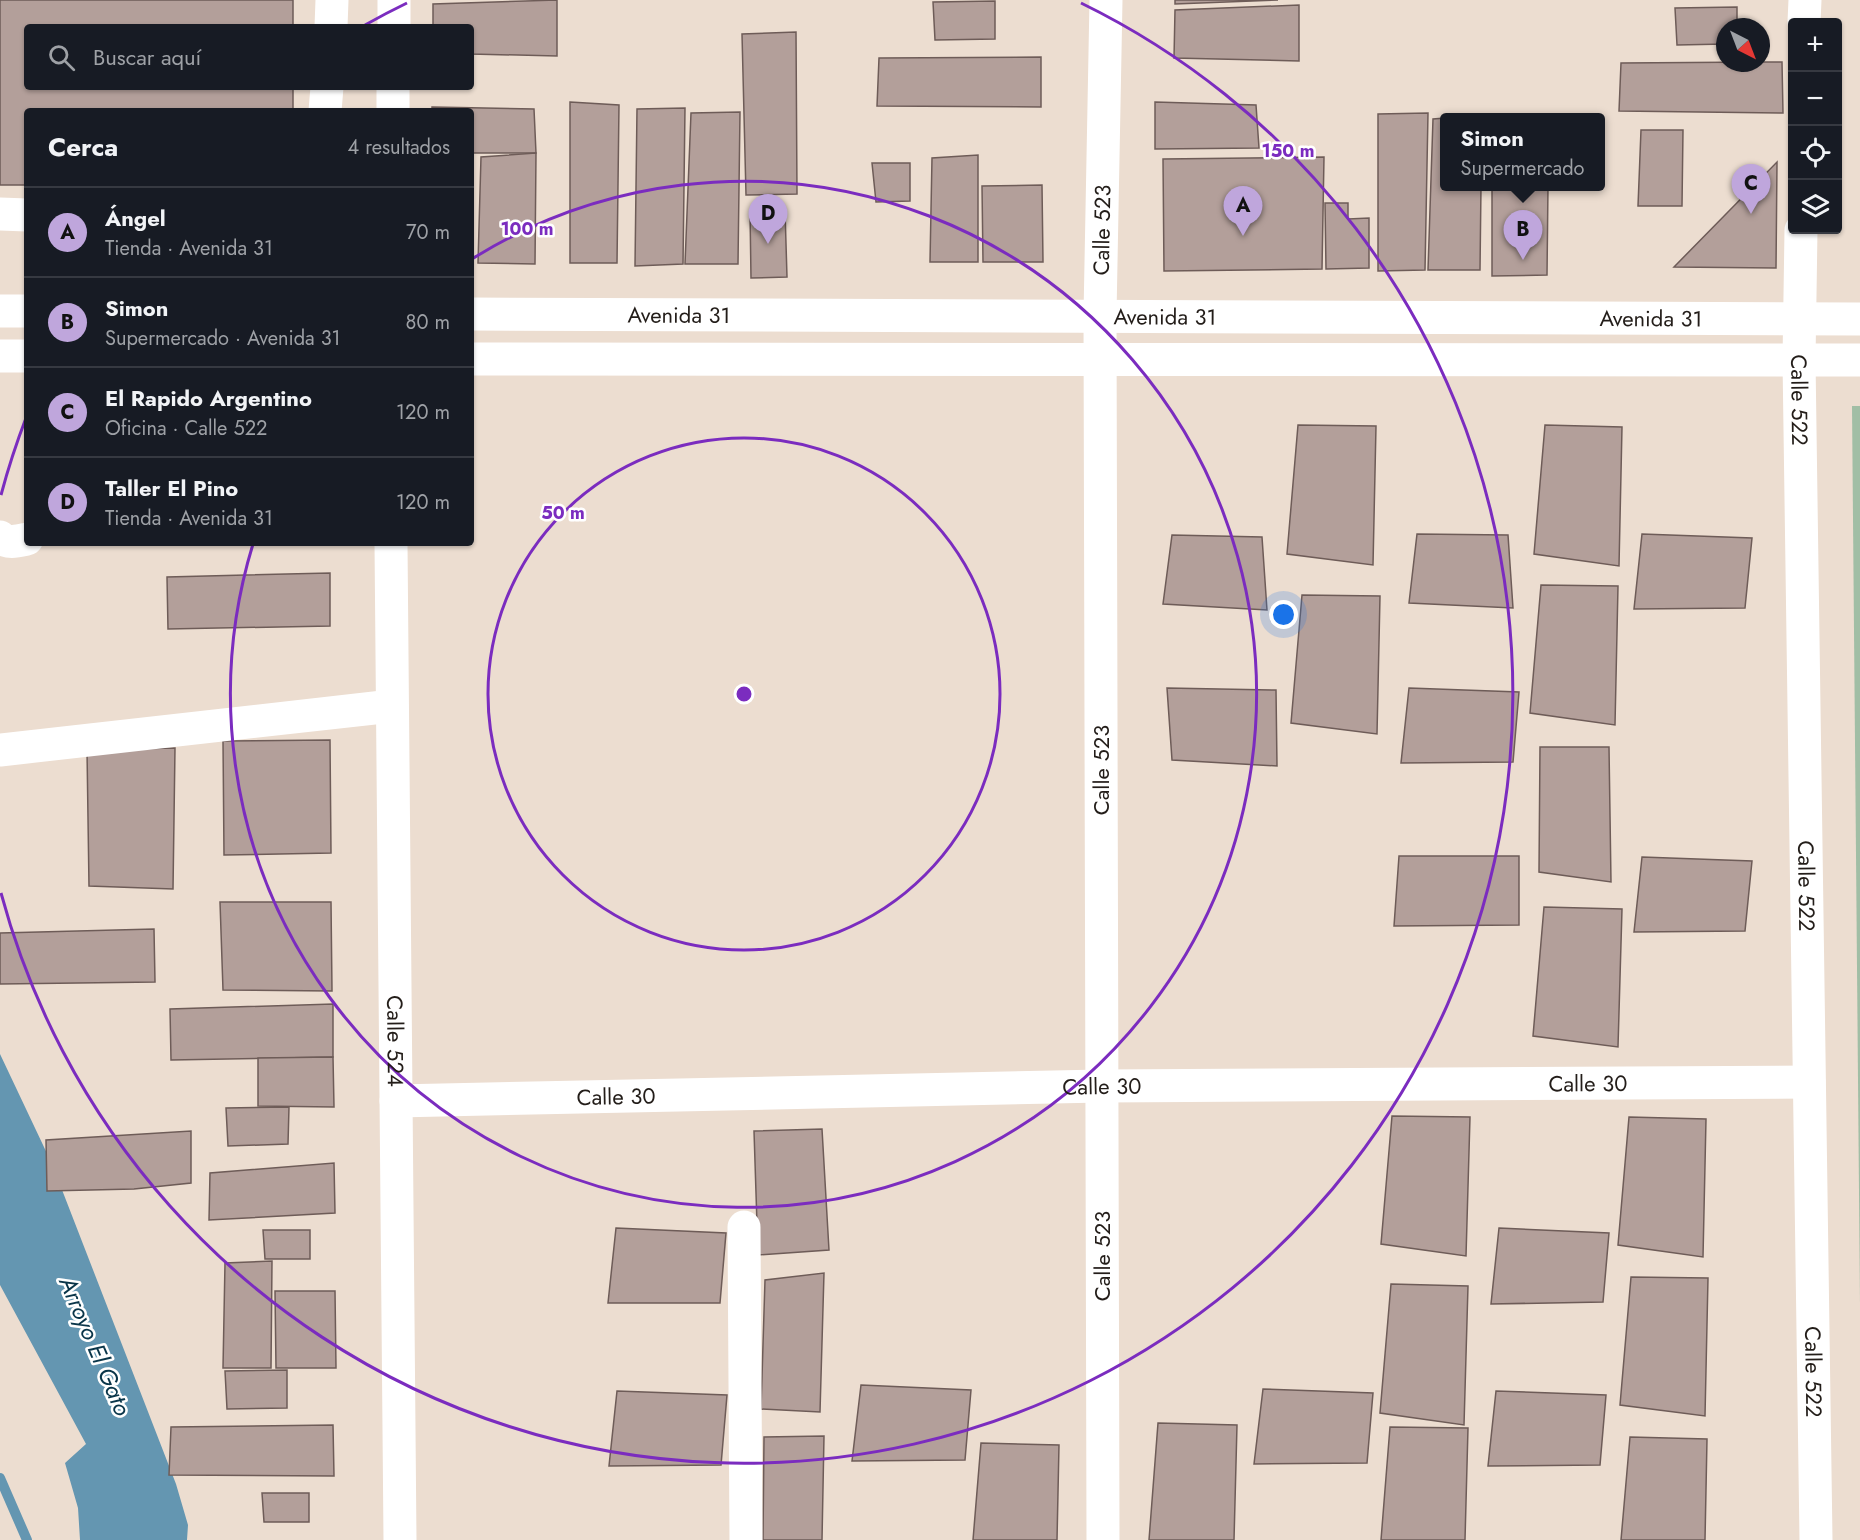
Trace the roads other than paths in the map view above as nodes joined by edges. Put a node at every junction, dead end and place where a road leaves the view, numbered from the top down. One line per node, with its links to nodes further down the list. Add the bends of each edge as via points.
1 (332, 0): 6 (street)
2 (394, 0): 7 (street)
3 (1106, 0): 18 (street, Calle 523)
4 (1805, 0): 5 (street)
5 (1804, 18)
6 (331, 24)
7 (394, 24)
8 (327, 90): 10 (street)
9 (393, 90): 11 (street)
10 (326, 108)
11 (393, 108)
12 (0, 214): 13 (street)
13 (24, 214)
14 (1801, 234): 19 (street, Calle 522)
15 (0, 310): 16 (street)
16 (24, 311)
17 (474, 314): 18 (street, Avenida 31)
18 (1100, 315): 19 (street, Avenida 31); 23 (street, Calle 523)
19 (1800, 318): 20 (street, Avenida 31); 25 (street, Calle 522)
20 (1860, 318)
21 (0, 356): 22 (street)
22 (24, 356)
23 (1100, 358): 24 (street, Avenida 31); 25 (street, Avenida 31); 33 (street, Calle 523)
24 (474, 359)
25 (1799, 360): 26 (street, Avenida 31); 32 (street, Calle 522)
26 (1860, 360)
27 (0, 537): 28 (street)
28 (24, 540)
29 (391, 546): 30 (street, Calle 524)
30 (392, 706): 31 (street); 34 (street, Calle 524)
31 (0, 750)
32 (1809, 1082): 33 (street, Calle 30); 39 (street, Calle 522)
33 (1102, 1086): 34 (street, Calle 30); 38 (street, Calle 523)
34 (396, 1101): 36 (street, Calle 524)
35 (744, 1227): 37 (street)
36 (400, 1540)
37 (746, 1540)
38 (1103, 1540)
39 (1816, 1540)

